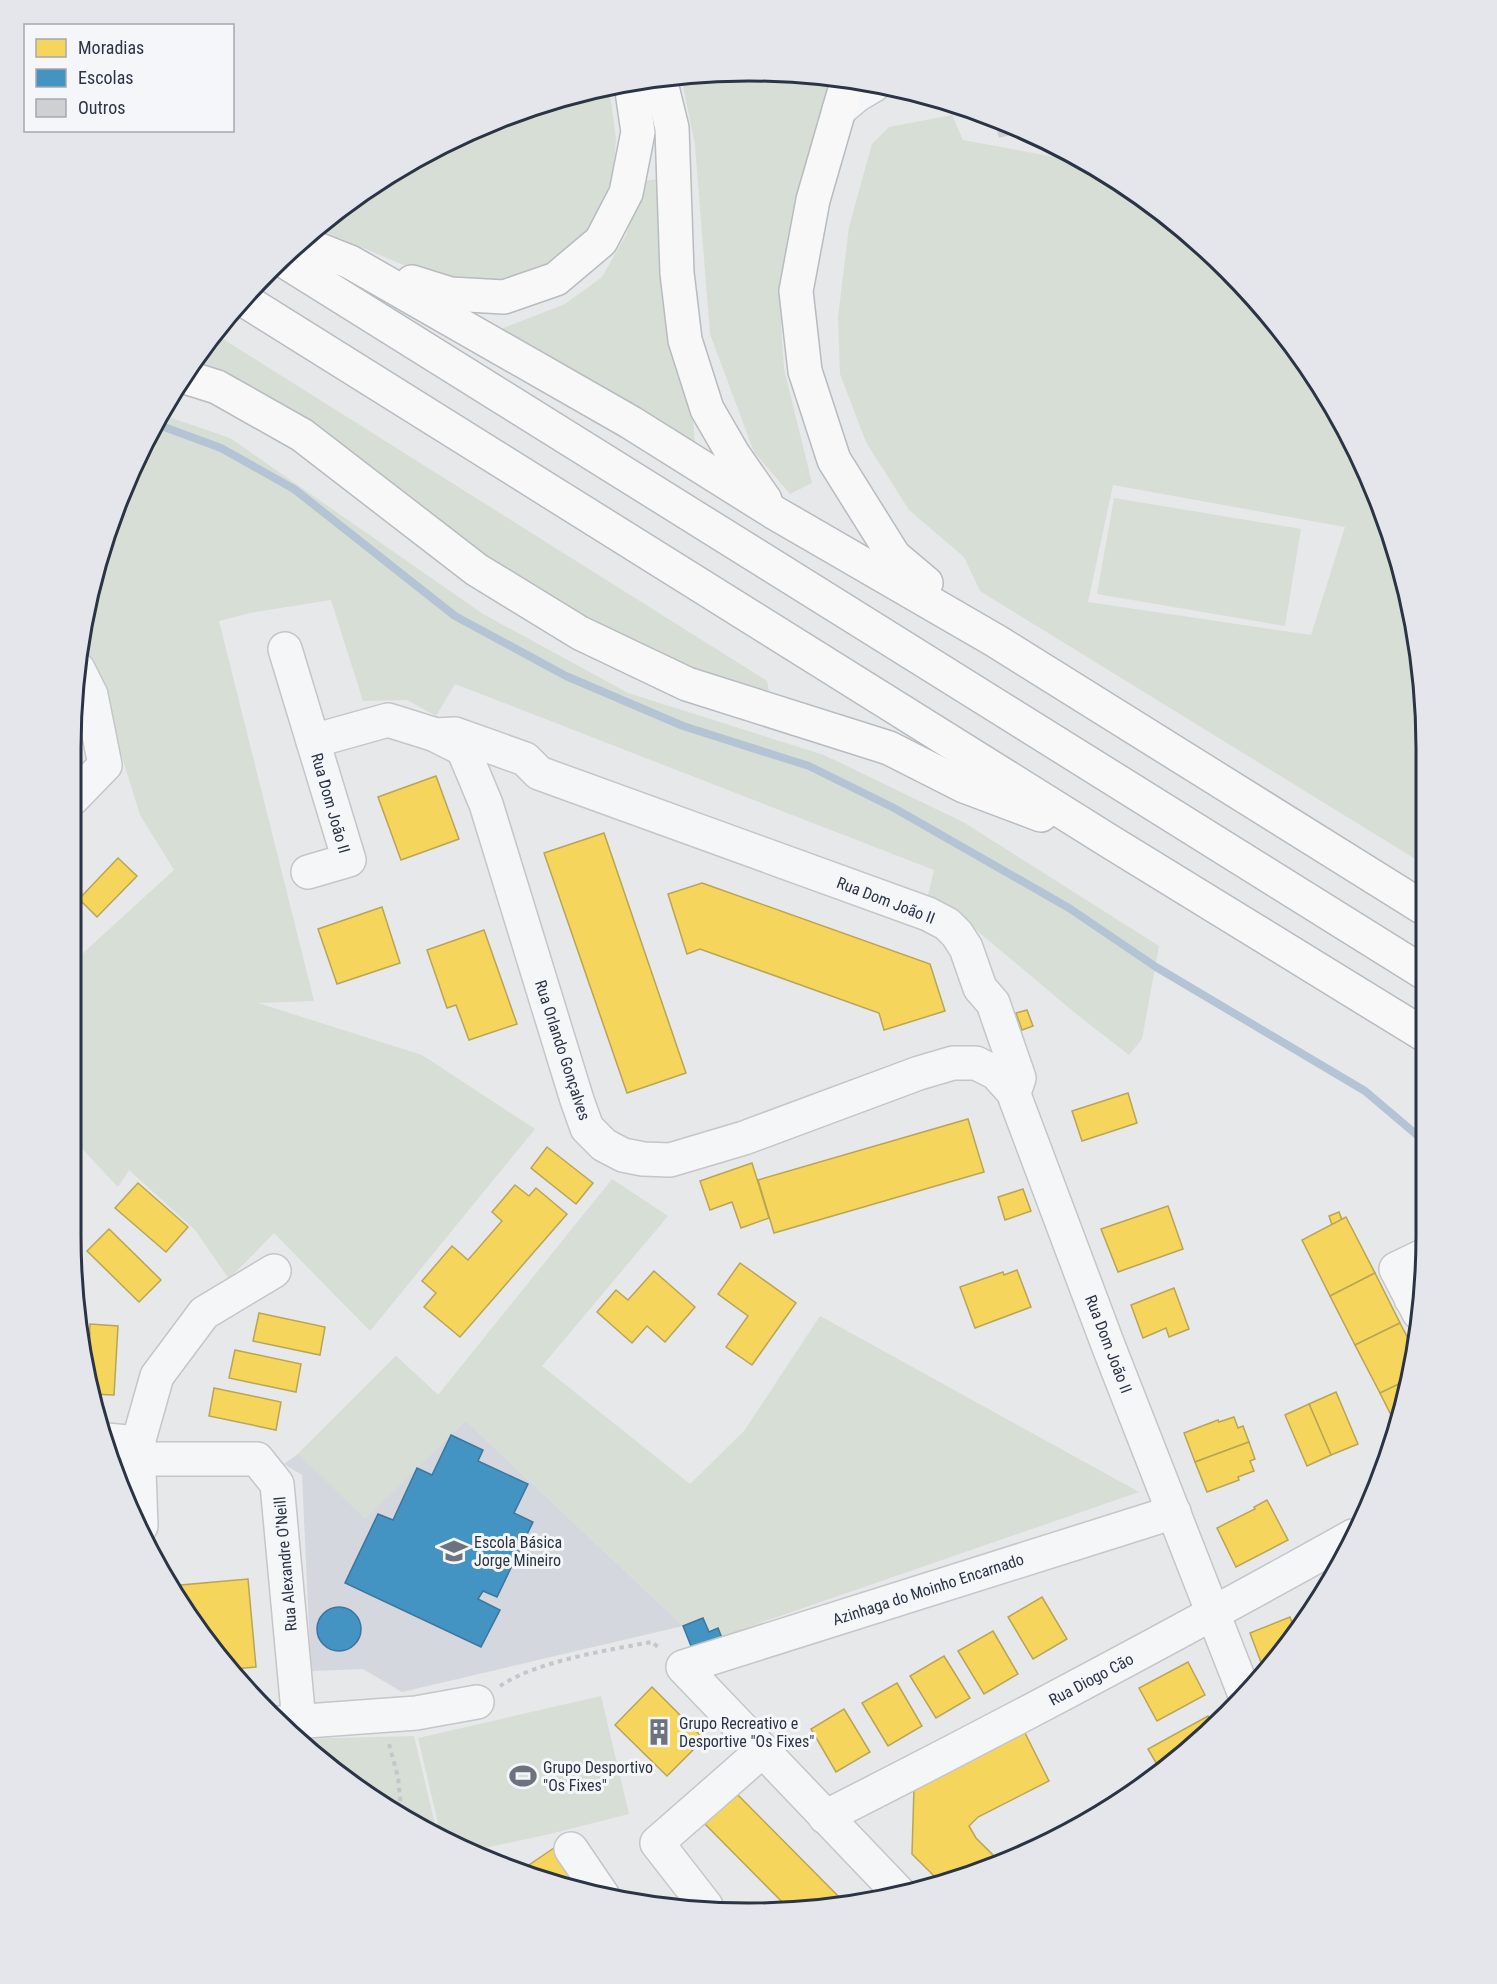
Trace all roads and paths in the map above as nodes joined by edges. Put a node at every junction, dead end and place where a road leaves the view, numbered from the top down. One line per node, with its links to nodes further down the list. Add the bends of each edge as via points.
1 (662, 87): 11 (highway, via 672,128 677,273 685,340 707,410)
2 (845, 89): 5 (highway)
3 (863, 91): 5 (street)
4 (632, 92): 7 (highway, via 638,132 626,193 601,241 556,279 504,297 450,294)
5 (839, 110): 12 (highway, via 813,200 796,291 805,371 834,460 894,556)
6 (309, 246): 7 (highway)
7 (350, 262): 11 (highway, via 630,422)
8 (289, 265): 23 (highway)
9 (251, 304): 20 (highway)
10 (192, 379): 20 (highway, via 217,387 302,435 477,570 580,633 687,684 889,748 964,786)
11 (775, 513): 12 (highway)
12 (996, 641): 22 (highway)
13 (285, 649): 16 (street, Rua Dom João II)
14 (85, 682): 18 (street, via 91,695 105,765)
15 (436, 735): 16 (street, Rua Dom João II, via 388,720); 17 (street, Rua Dom João II, via 455,734 525,759); 19 (street, Rua Orlando Gonçalves, via 463,749)
16 (313, 741): 21 (street, Rua Dom João II, via 349,860)
17 (539, 773): 19 (street, via 511,773 496,784); 24 (street, Rua Dom João II, via 947,924 966,948)
18 (81, 790)
19 (486, 804): 26 (street, Rua Orlando Gonçalves, via 587,1128 623,1155 670,1160)
20 (1109, 841): 25 (highway)
21 (308, 872)
22 (1416, 903)
23 (1416, 968)
24 (980, 988): 26 (street, Rua Orlando Gonçalves, via 983,1020 975,1043); 27 (street, Rua Dom João II, via 993,1003 1019,1078)
25 (1416, 1030)
26 (953, 1064): 27 (street, Rua Orlando Gonçalves, via 976,1064 996,1072)
27 (1014, 1093): 32 (street, Rua Dom João II)
28 (274, 1271): 30 (street, via 204,1313 157,1376)
29 (114, 1443): 30 (street)
30 (138, 1451): 31 (street); 39 (street, Rua Alexandre O'Neill, via 257,1459 277,1484)
31 (140, 1510)
32 (1174, 1512): 34 (street, Rua Dom João II); 35 (street, Azinhaga do Moinho Encarnado)
33 (1341, 1543): 34 (street, Rua Diogo Cão)
34 (1215, 1613): 36 (street, Rua Dom João II); 43 (street, Rua Diogo Cão)
35 (683, 1667): 37 (path, via 652,1642 541,1668 509,1680); 41 (street)
36 (1241, 1685)
37 (477, 1702): 38 (street)
38 (381, 1716): 40 (street); 42 (path, via 398,1778)
39 (288, 1717)
40 (295, 1724)
41 (762, 1751): 43 (street); 47 (street, via 657,1843)
42 (401, 1805)
43 (825, 1817): 46 (street)
44 (571, 1850): 45 (street)
45 (595, 1885)
46 (893, 1887)
47 (703, 1902)

